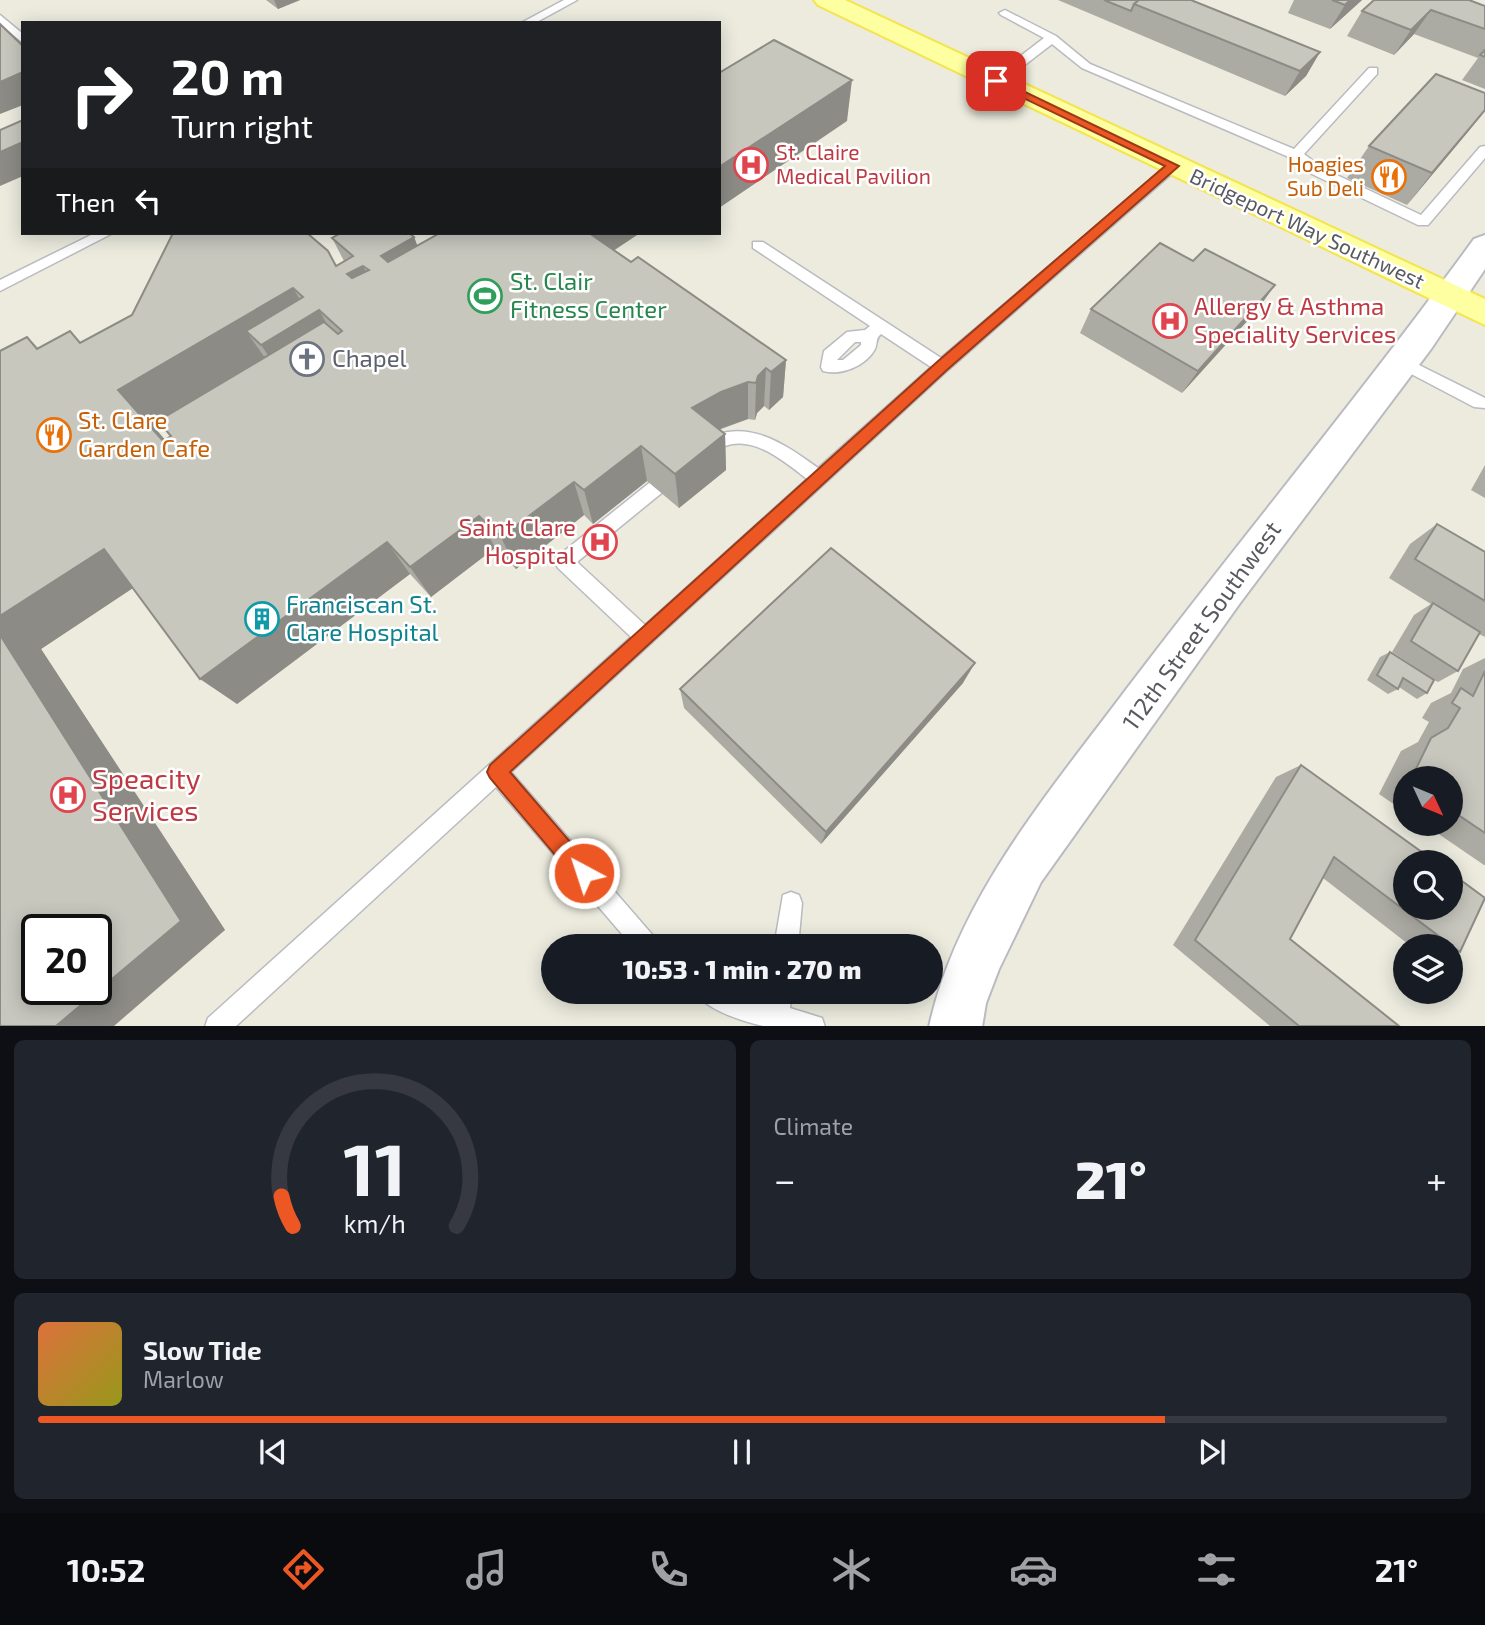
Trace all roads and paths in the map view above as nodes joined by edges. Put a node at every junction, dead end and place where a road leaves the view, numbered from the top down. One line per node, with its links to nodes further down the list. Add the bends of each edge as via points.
1 (572, 0): 5 (lane)
2 (826, 0): 9 (main road, Bridgeport Way Southwest)
3 (1005, 13): 7 (lane)
4 (0, 18): 6 (lane)
5 (530, 21)
6 (21, 38)
7 (1052, 38): 9 (lane); 11 (lane, via 1086,66)
8 (1373, 71): 11 (lane)
9 (996, 81): 12 (main road, Bridgeport Way Southwest)
10 (1485, 150): 11 (lane, via 1423,222 1317,172)
11 (1296, 155)
12 (1173, 166): 17 (main road, Bridgeport Way Southwest); 20 (lane)
13 (102, 235): 16 (lane)
14 (758, 245): 20 (lane, via 875,331)
15 (1485, 246): 17 (street, 112th Street Southwest)
16 (0, 286)
17 (1450, 297): 18 (main road, Bridgeport Way Southwest); 19 (street, 112th Street Southwest)
18 (1485, 313)
19 (1401, 362): 21 (lane); 31 (street, 112th Street Southwest, via 1024,865 979,956)
20 (942, 366): 22 (lane)
21 (1480, 403)
22 (820, 478): 23 (lane); 23 (lane, via 756,438 712,442 564,562)
23 (644, 637): 24 (lane)
24 (497, 772): 26 (lane); 29 (lane)
25 (791, 903): 27 (lane)
26 (637, 934)
27 (787, 934)
28 (779, 1004): 30 (lane)
29 (218, 1026)
30 (812, 1026)
31 (955, 1026)

